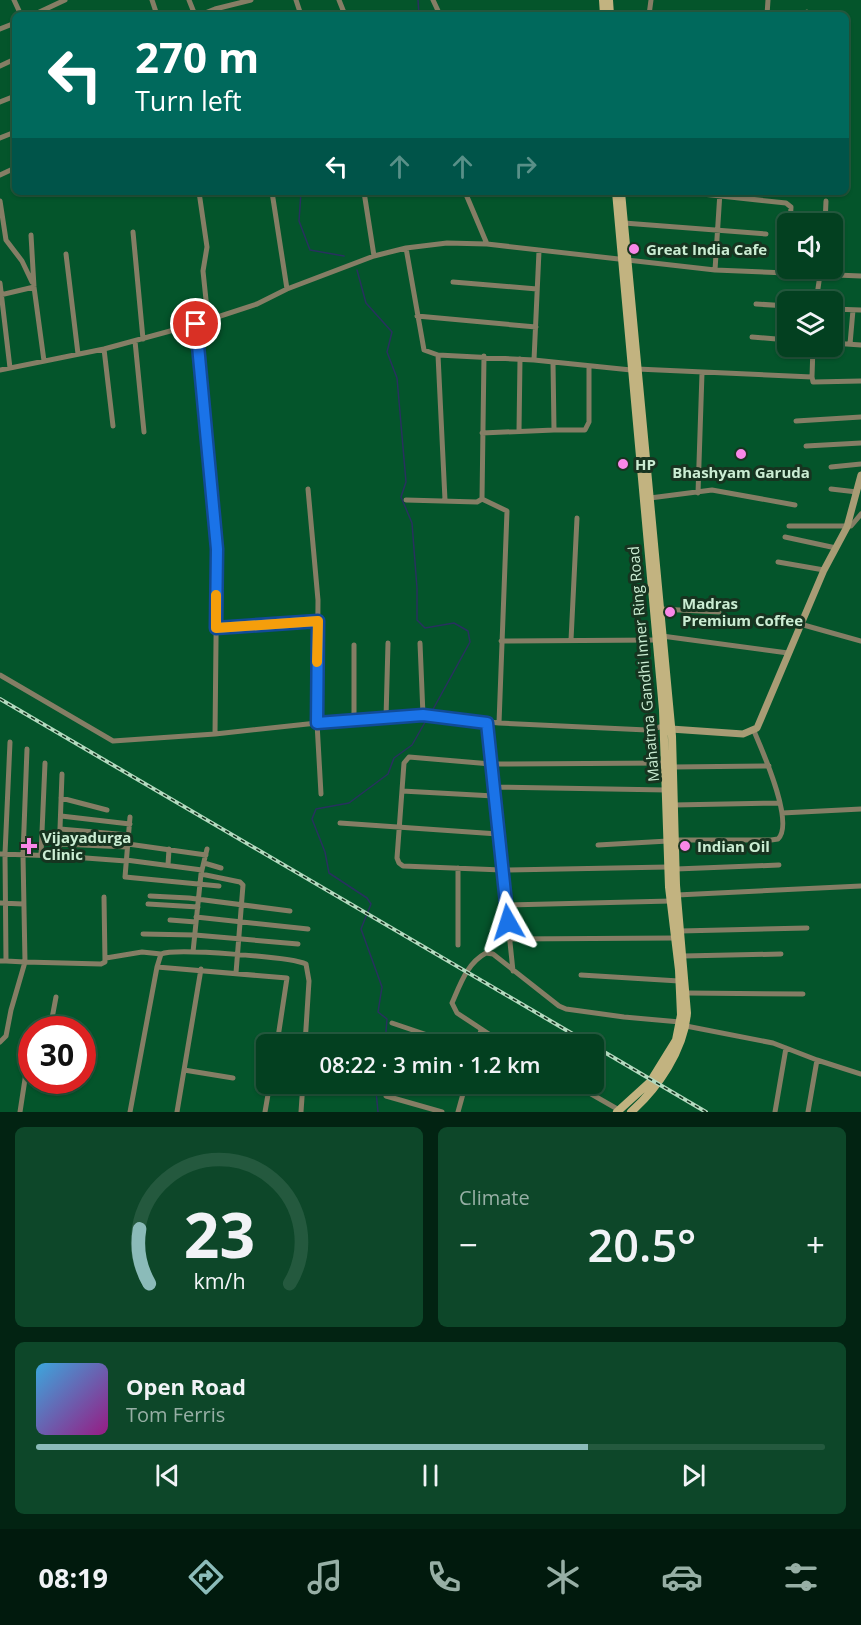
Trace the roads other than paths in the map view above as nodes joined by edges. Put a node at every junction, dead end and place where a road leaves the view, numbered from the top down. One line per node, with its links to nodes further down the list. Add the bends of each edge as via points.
1 (65, 0): 3 (street)
2 (251, 0): 4 (street)
3 (39, 12)
4 (208, 12)
5 (200, 195): 44 (street, via 207,247 203,271)
6 (272, 195): 35 (street)
7 (364, 195): 26 (street)
8 (466, 195): 22 (street)
9 (616, 195): 27 (main road, Mahatma Gandhi Inner Ring Road)
10 (621, 195): 17 (main road, Mahatma Gandhi Inner Ring Road)
11 (720, 195): 18 (street)
12 (727, 195): 15 (street, via 786,203)
13 (0, 201): 34 (street, via 6,240)
14 (826, 201): 16 (street)
15 (791, 213)
16 (825, 213)
17 (624, 223): 18 (street); 27 (main road, Mahatma Gandhi Inner Ring Road)
18 (717, 231): 20 (street); 29 (street)
19 (133, 232): 48 (street)
20 (766, 234)
21 (31, 235): 34 (street)
22 (487, 244): 23 (street); 24 (street)
23 (406, 248): 26 (street); 43 (street)
24 (539, 251): 27 (street); 36 (street)
25 (66, 254): 55 (street)
26 (374, 256): 35 (street)
27 (623, 260): 29 (street); 65 (main road, Mahatma Gandhi Inner Ring Road)
28 (777, 269): 29 (street)
29 (715, 270)
30 (843, 274): 31 (street)
31 (861, 276)
32 (453, 282): 36 (street)
33 (0, 283): 37 (street)
34 (34, 287): 37 (street); 61 (street)
35 (287, 289): 44 (street, via 257,304)
36 (537, 289): 46 (street)
37 (0, 294): 64 (street)
38 (756, 304): 39 (street)
39 (777, 305)
40 (843, 310): 41 (street)
41 (853, 310): 42 (street); 52 (street)
42 (861, 310)
43 (417, 316): 46 (street); 56 (street, via 423,349)
44 (208, 319): 45 (street)
45 (196, 324): 48 (street); 103 (street, via 217,549)
46 (536, 327): 60 (street)
47 (752, 337): 49 (street)
48 (143, 339): 50 (street)
49 (777, 339)
50 (135, 340): 54 (street); 75 (street)
51 (843, 344): 52 (street)
52 (850, 344): 53 (street)
53 (861, 345)
54 (105, 349): 55 (street); 72 (street)
55 (78, 354): 61 (street)
56 (438, 355): 57 (street); 89 (street)
57 (484, 356): 59 (street); 76 (street)
58 (813, 357): 68 (street)
59 (520, 359): 60 (street); 74 (street)
60 (534, 360): 62 (street)
61 (44, 361): 64 (street)
62 (553, 362): 63 (street); 73 (street)
63 (589, 366): 65 (street); 73 (street, via 589,422 585,430)
64 (10, 368): 66 (street)
65 (634, 369): 67 (street); 86 (main road, Mahatma Gandhi Inner Ring Road); 104 (main road, Mahatma Gandhi Inner Ring Road)
66 (0, 370)
67 (702, 373): 68 (street); 85 (street)
68 (812, 377): 69 (street, via 813,382)
69 (861, 381)
70 (861, 417): 71 (street)
71 (796, 421)
72 (113, 426)
73 (554, 430): 74 (street)
74 (519, 431): 76 (street)
75 (144, 432)
76 (482, 433): 87 (street)
77 (861, 443): 78 (street)
78 (806, 446)
79 (861, 464): 80 (street)
80 (831, 467)
81 (861, 475): 84 (street)
82 (308, 489): 101 (street)
83 (831, 489): 84 (street)
84 (857, 492): 94 (street)
85 (698, 493): 86 (street); 90 (street, via 712,490)
86 (650, 498): 99 (main road, Mahatma Gandhi Inner Ring Road)
87 (482, 499): 89 (street); 106 (street, via 507,511)
88 (406, 500): 89 (street)
89 (445, 500)
90 (795, 505)
91 (861, 514): 94 (street)
92 (577, 518): 105 (street)
93 (789, 526): 94 (street)
94 (847, 527): 96 (street)
95 (785, 537): 96 (street)
96 (836, 548): 98 (street)
97 (778, 562): 98 (street)
98 (824, 570): 102 (street)
99 (660, 609): 100 (street); 104 (main road, Mahatma Gandhi Inner Ring Road)
100 (719, 612)
101 (318, 621): 103 (street); 116 (street)
102 (800, 624): 107 (street); 111 (street)
103 (216, 628): 121 (street)
104 (659, 638): 105 (street); 111 (street); 119 (main road, Mahatma Gandhi Inner Ring Road)
105 (571, 640): 106 (street)
106 (501, 641): 118 (street)
107 (861, 641)
108 (388, 642): 114 (street)
109 (420, 643): 113 (street)
110 (354, 645): 115 (street)
111 (788, 653): 120 (street)
112 (0, 675): 121 (street, via 113,741)
113 (425, 715): 114 (street); 117 (street)
114 (386, 718): 115 (street)
115 (354, 721): 116 (street)
116 (317, 723): 121 (street); 132 (street)
117 (487, 723): 118 (street); 125 (street)
118 (498, 723): 119 (street)
119 (668, 728): 120 (street, via 743,734); 126 (main road, Mahatma Gandhi Inner Ring Road)
120 (754, 731): 127 (street)
121 (215, 734)
122 (10, 742): 136 (street)
123 (27, 749): 154 (street)
124 (45, 763): 155 (street)
125 (491, 764): 126 (street); 129 (street); 131 (street, via 409,757 404,763)
126 (670, 765): 127 (street); 130 (main road, Mahatma Gandhi Inner Ring Road); 138 (main road, Mahatma Gandhi Inner Ring Road)
127 (769, 766): 137 (street)
128 (62, 774): 135 (street)
129 (493, 787): 130 (street); 133 (street)
130 (666, 790): 148 (main road, Mahatma Gandhi Inner Ring Road)
131 (402, 791): 133 (street); 144 (street)
132 (321, 794)
133 (494, 796): 146 (street)
134 (0, 797): 136 (street)
135 (61, 798): 140 (street); 142 (street)
136 (8, 799): 153 (street)
137 (779, 803): 138 (street); 141 (street)
138 (673, 805): 148 (main road, Mahatma Gandhi Inner Ring Road)
139 (861, 809): 141 (street)
140 (107, 810)
141 (782, 813): 148 (street, via 783,831 778,839)
142 (61, 816): 145 (street); 147 (street, via 130,820)
143 (340, 823): 144 (street)
144 (400, 827): 146 (street); 162 (street, via 398,858 403,866)
145 (60, 830): 147 (street); 149 (street)
146 (498, 834): 164 (street)
147 (129, 835): 151 (street)
148 (671, 840): 150 (street); 163 (main road, Mahatma Gandhi Inner Ring Road)
149 (60, 844): 151 (street); 156 (street)
150 (598, 845)
151 (128, 846): 152 (street); 157 (street)
152 (169, 849): 158 (street, via 206,852); 159 (street)
153 (3, 854): 154 (street); 172 (street)
154 (23, 855): 155 (street); 174 (street)
155 (41, 855): 156 (street)
156 (59, 856): 157 (street)
157 (126, 861): 159 (street); 166 (street, via 127,878)
158 (204, 863): 161 (street); 165 (street)
159 (168, 865): 165 (street)
160 (779, 865): 163 (street)
161 (220, 868)
162 (459, 868): 164 (street); 190 (street)
163 (672, 868): 164 (street); 171 (main road, Mahatma Gandhi Inner Ring Road)
164 (502, 870): 176 (street)
165 (201, 872): 166 (street); 177 (street, via 242,883)
166 (200, 884): 167 (street); 173 (street)
167 (219, 886)
168 (861, 886): 171 (street)
169 (150, 896): 173 (street)
170 (104, 897): 196 (street)
171 (674, 898): 176 (street); 186 (main road, Mahatma Gandhi Inner Ring Road)
172 (3, 903): 174 (street); 197 (street)
173 (198, 903): 175 (street); 177 (street); 179 (street)
174 (23, 904): 198 (street)
175 (148, 904)
176 (506, 905): 187 (street)
177 (243, 906): 178 (street); 181 (street)
178 (290, 911)
179 (196, 919): 180 (street); 181 (street); 185 (street)
180 (170, 920)
181 (241, 922): 183 (street); 188 (street)
182 (807, 928): 186 (street)
183 (308, 929)
184 (143, 934): 185 (street)
185 (195, 934): 188 (street); 191 (street)
186 (678, 935): 187 (street); 195 (main road, Mahatma Gandhi Inner Ring Road); 204 (main road, Mahatma Gandhi Inner Ring Road)
187 (510, 939): 201 (street)
188 (239, 940): 189 (street); 194 (street)
189 (298, 944)
190 (458, 945)
191 (193, 952): 192 (street); 194 (street)
192 (161, 954): 196 (street, via 142,952); 199 (street)
193 (781, 954): 195 (street)
194 (237, 956): 202 (street); 213 (street, via 306,964 309,981)
195 (683, 956): 205 (main road, Mahatma Gandhi Inner Ring Road)
196 (106, 958): 198 (street, via 101,964)
197 (3, 961): 198 (street)
198 (25, 962): 217 (street, via 6,1036)
199 (157, 967): 200 (street); 231 (street)
200 (201, 969): 202 (street); 220 (street)
201 (513, 971): 210 (street, via 566,1009); 211 (street, via 493,954 486,953 477,958 463,978 452,1003 457,1013)
202 (236, 973): 212 (street, via 287,978)
203 (580, 975): 204 (street)
204 (679, 981): 210 (main road, Mahatma Gandhi Inner Ring Road)
205 (687, 993): 206 (street); 210 (main road, Mahatma Gandhi Inner Ring Road)
206 (803, 993)
207 (56, 996): 208 (street)
208 (52, 1016)
209 (392, 1023): 214 (street)
210 (683, 1024): 218 (street); 229 (main road, Mahatma Gandhi Inner Ring Road, via 650,1082); 237 (main road, Mahatma Gandhi Inner Ring Road, via 674,1055 656,1085)
211 (481, 1030): 215 (street); 216 (street)
212 (279, 1034)
213 (306, 1034)
214 (424, 1034)
215 (480, 1034)
216 (488, 1034)
217 (0, 1042)
218 (786, 1048): 219 (street); 238 (street)
219 (817, 1060): 221 (street); 239 (street)
220 (184, 1070): 222 (street); 232 (street)
221 (861, 1074)
222 (233, 1078)
223 (23, 1094): 230 (street)
224 (268, 1094): 233 (street)
225 (302, 1094): 234 (street)
226 (462, 1094): 236 (street)
227 (590, 1094): 229 (street)
228 (386, 1096): 235 (street)
229 (618, 1111)
230 (20, 1112)
231 (130, 1112)
232 (177, 1112)
233 (265, 1112)
234 (301, 1112)
235 (442, 1112)
236 (458, 1112)
237 (631, 1112)
238 (775, 1112)
239 (808, 1112)

